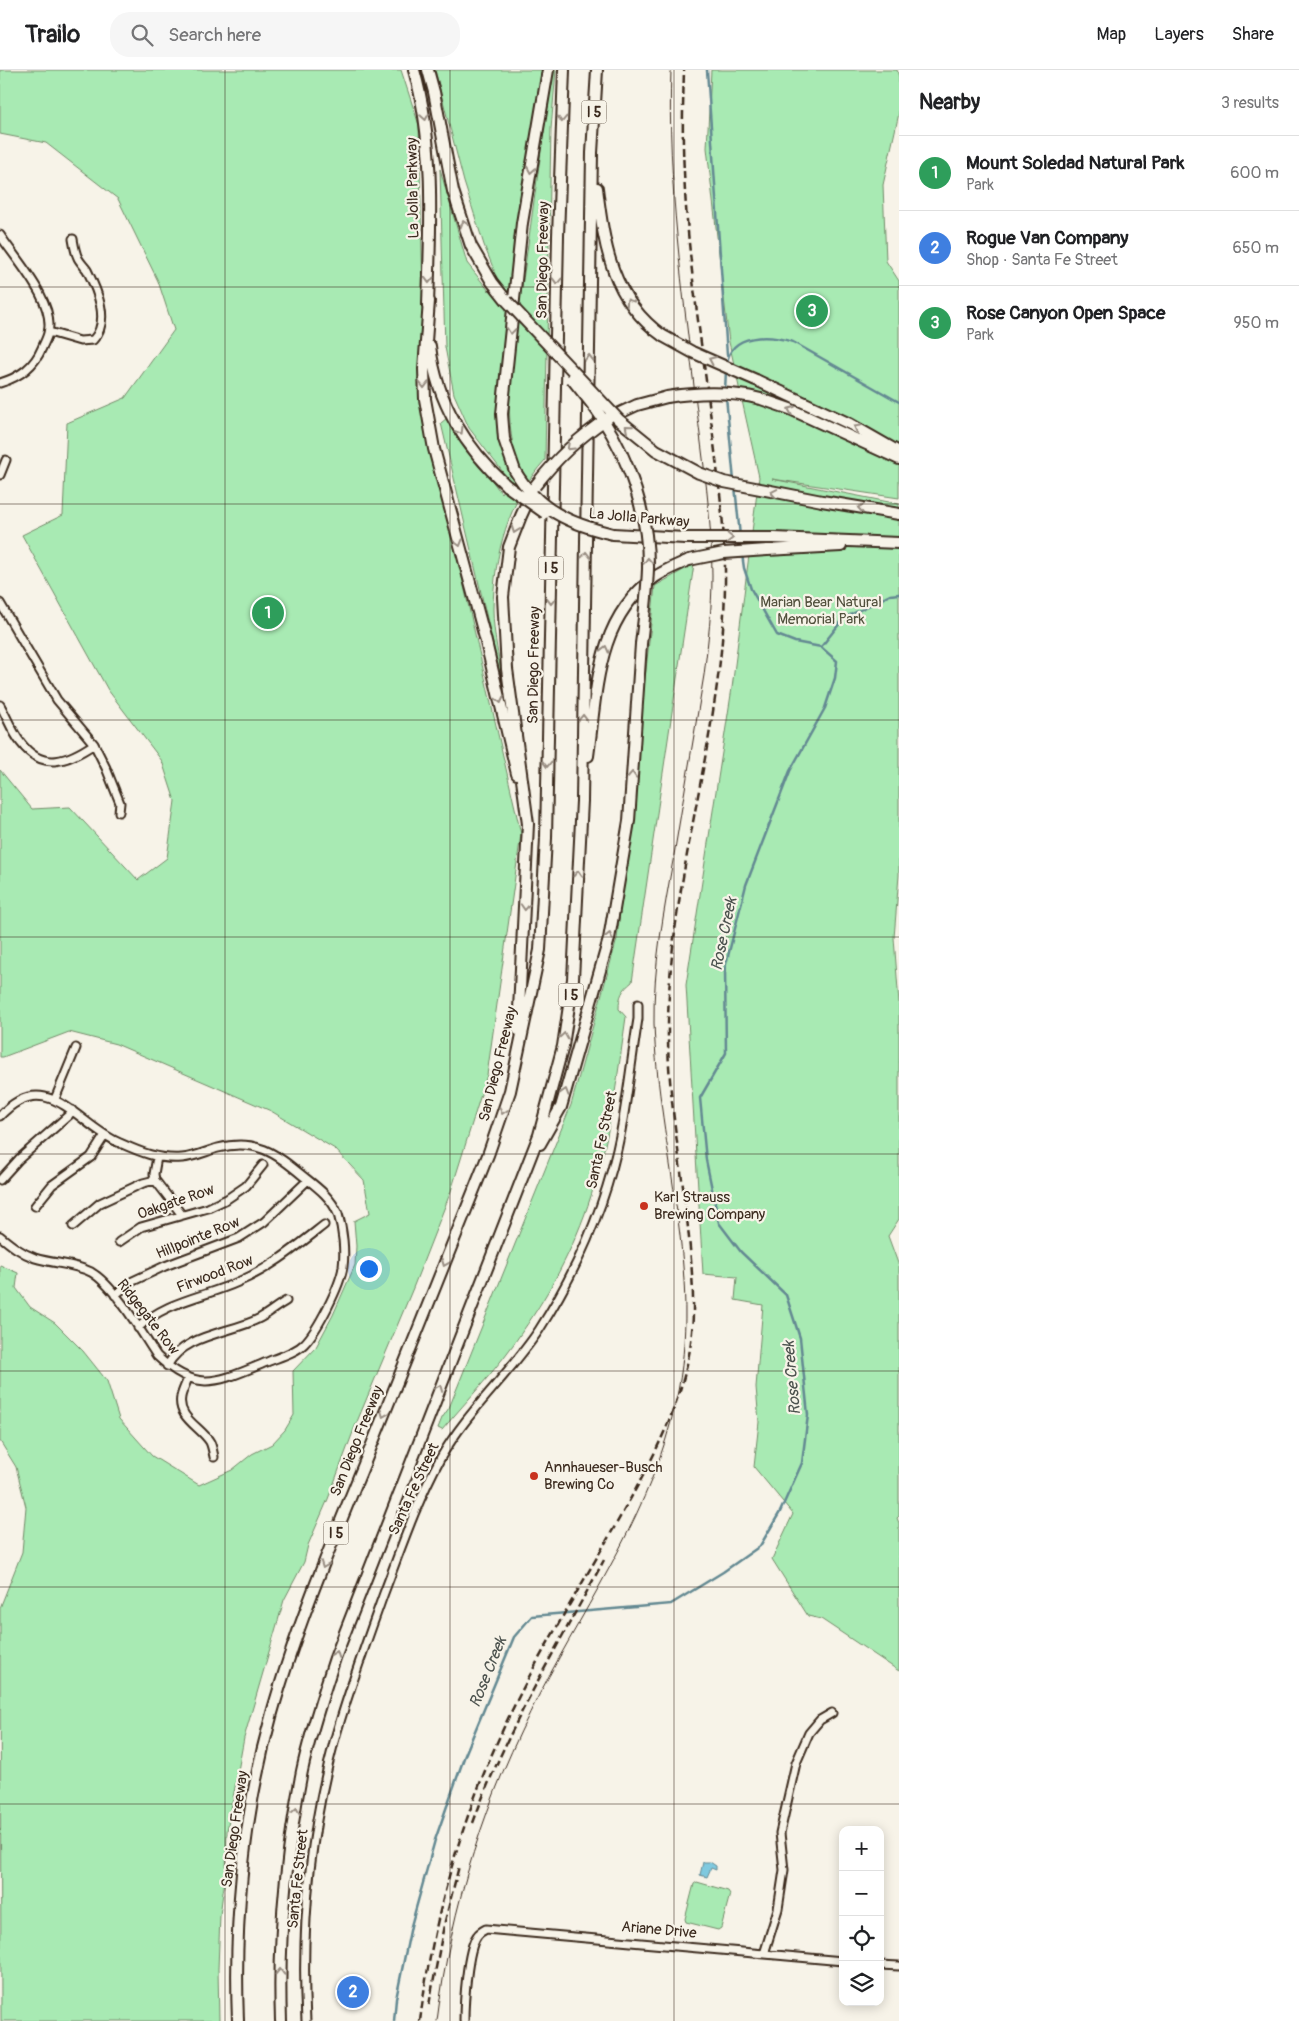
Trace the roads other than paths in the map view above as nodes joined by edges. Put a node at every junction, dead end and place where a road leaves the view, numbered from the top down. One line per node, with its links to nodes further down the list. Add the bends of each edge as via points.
1 (414, 70): 9 (highway, La Jolla Parkway, one-way to 9, via 421,94 430,167)
2 (428, 70): 10 (highway, La Jolla Parkway, one-way to 2, bridge, via 492,282 471,246 453,191)
3 (548, 70): 18 (highway, one-way to 18, bridge, via 522,224 502,414 504,439 515,471 527,490 548,509 580,525)
4 (564, 70): 28 (highway, San Diego Freeway / I 5, one-way to 28, via 545,847 540,950)
5 (597, 70): 6 (highway, I 5)
6 (592, 153): 13 (highway, one-way to 6, bridge, via 850,424 692,352 646,322 623,293 610,263 603,237); 23 (highway, I 5, one-way to 6)
7 (0, 235): 11 (street, via 42,296)
8 (73, 239): 11 (street, via 78,259 97,292 102,318 97,336 92,340 80,341)
9 (428, 301): 18 (highway, La Jolla Parkway, one-way to 18, bridge, via 433,367 441,395 461,434 489,470 549,516 582,529); 25 (highway, one-way to 25, via 425,399 434,449 485,638)
10 (534, 330): 17 (highway, La Jolla Parkway, one-way to 10, bridge, via 724,482 699,473 656,450 614,415); 38 (highway, one-way to 10, bridge, via 561,1107 609,939 630,821 648,568 638,496 622,454 602,418)
11 (49, 332): 12 (street, via 37,361 22,374)
12 (0, 383)
13 (899, 452)
14 (899, 459): 25 (highway, one-way to 25, bridge, via 790,409 730,393 689,393 637,405 582,435 535,486 509,547 503,597 507,669)
15 (6, 460): 16 (street)
16 (0, 475)
17 (899, 514)
18 (613, 534): 19 (highway, La Jolla Parkway, one-way to 19, bridge)
19 (895, 543): 23 (highway, one-way to 19, bridge, via 603,656 611,630 630,599 642,587 689,560 724,553)
20 (0, 603): 22 (street, via 57,700)
21 (0, 705): 22 (street, via 21,744 44,760 64,761)
22 (94, 744): 24 (street, via 120,803)
23 (582, 801): 38 (highway, I 5, one-way to 23, via 539,1135 563,1046 573,979)
24 (119, 812)
25 (528, 824): 28 (highway, one-way to 28)
26 (638, 1004): 58 (street, Santa Fe Street, via 620,1137 603,1200 583,1251 537,1333 472,1412 441,1458 393,1569 356,1669 325,1784 309,1880 303,1980)
27 (76, 1048): 29 (street)
28 (516, 1064): 56 (highway, San Diego Freeway / I 5, one-way to 56, via 488,1155 332,1543 272,1713 256,1783 243,1870)
29 (55, 1099): 30 (street); 31 (street, via 42,1096 23,1099)
30 (72, 1110): 32 (street); 35 (street)
31 (0, 1116)
32 (105, 1135): 33 (street); 39 (street, via 91,1157 52,1185)
33 (157, 1157): 36 (street); 37 (street, via 182,1158 231,1145 250,1145 274,1153)
34 (263, 1165): 40 (street, Oakgate Row, via 246,1186 227,1198 208,1208)
35 (0, 1180)
36 (155, 1180): 40 (street); 42 (street, via 100,1203)
37 (308, 1180): 45 (street, Hillpointe Row, via 264,1222 239,1238 165,1266); 49 (street, Ridgegate Row, via 330,1198 339,1217 343,1245 343,1268 321,1322 299,1349 219,1381)
38 (520, 1182): 57 (highway, I 5, one-way to 38, via 285,1880 312,1730 338,1649)
39 (35, 1206)
40 (182, 1215): 44 (street, Oakgate Row, via 141,1227)
41 (324, 1225): 47 (street, Firwood Row, via 263,1271 171,1305)
42 (73, 1226)
43 (0, 1236): 45 (street, Ridgegate Row, via 20,1252 37,1259 77,1266 92,1273)
44 (119, 1242)
45 (115, 1295): 47 (street, Ridgegate Row)
46 (286, 1300): 48 (street, via 259,1318 188,1344)
47 (138, 1328): 48 (street, Ridgegate Row)
48 (167, 1366): 49 (street, Ridgegate Row)
49 (188, 1378): 50 (street, via 180,1398 182,1410 187,1420 211,1444)
50 (214, 1457)
51 (832, 1713): 52 (street, via 820,1720 809,1733 796,1763 780,1833 784,1870 778,1909)
52 (764, 1954): 53 (street, Ariane Drive); 59 (street, Ariane Drive, via 486,1929 476,1937 466,1980)
53 (839, 1961)
54 (884, 1965): 55 (street)
55 (899, 1966)
56 (238, 2021)
57 (281, 2021)
58 (306, 2021)
59 (464, 2021)

